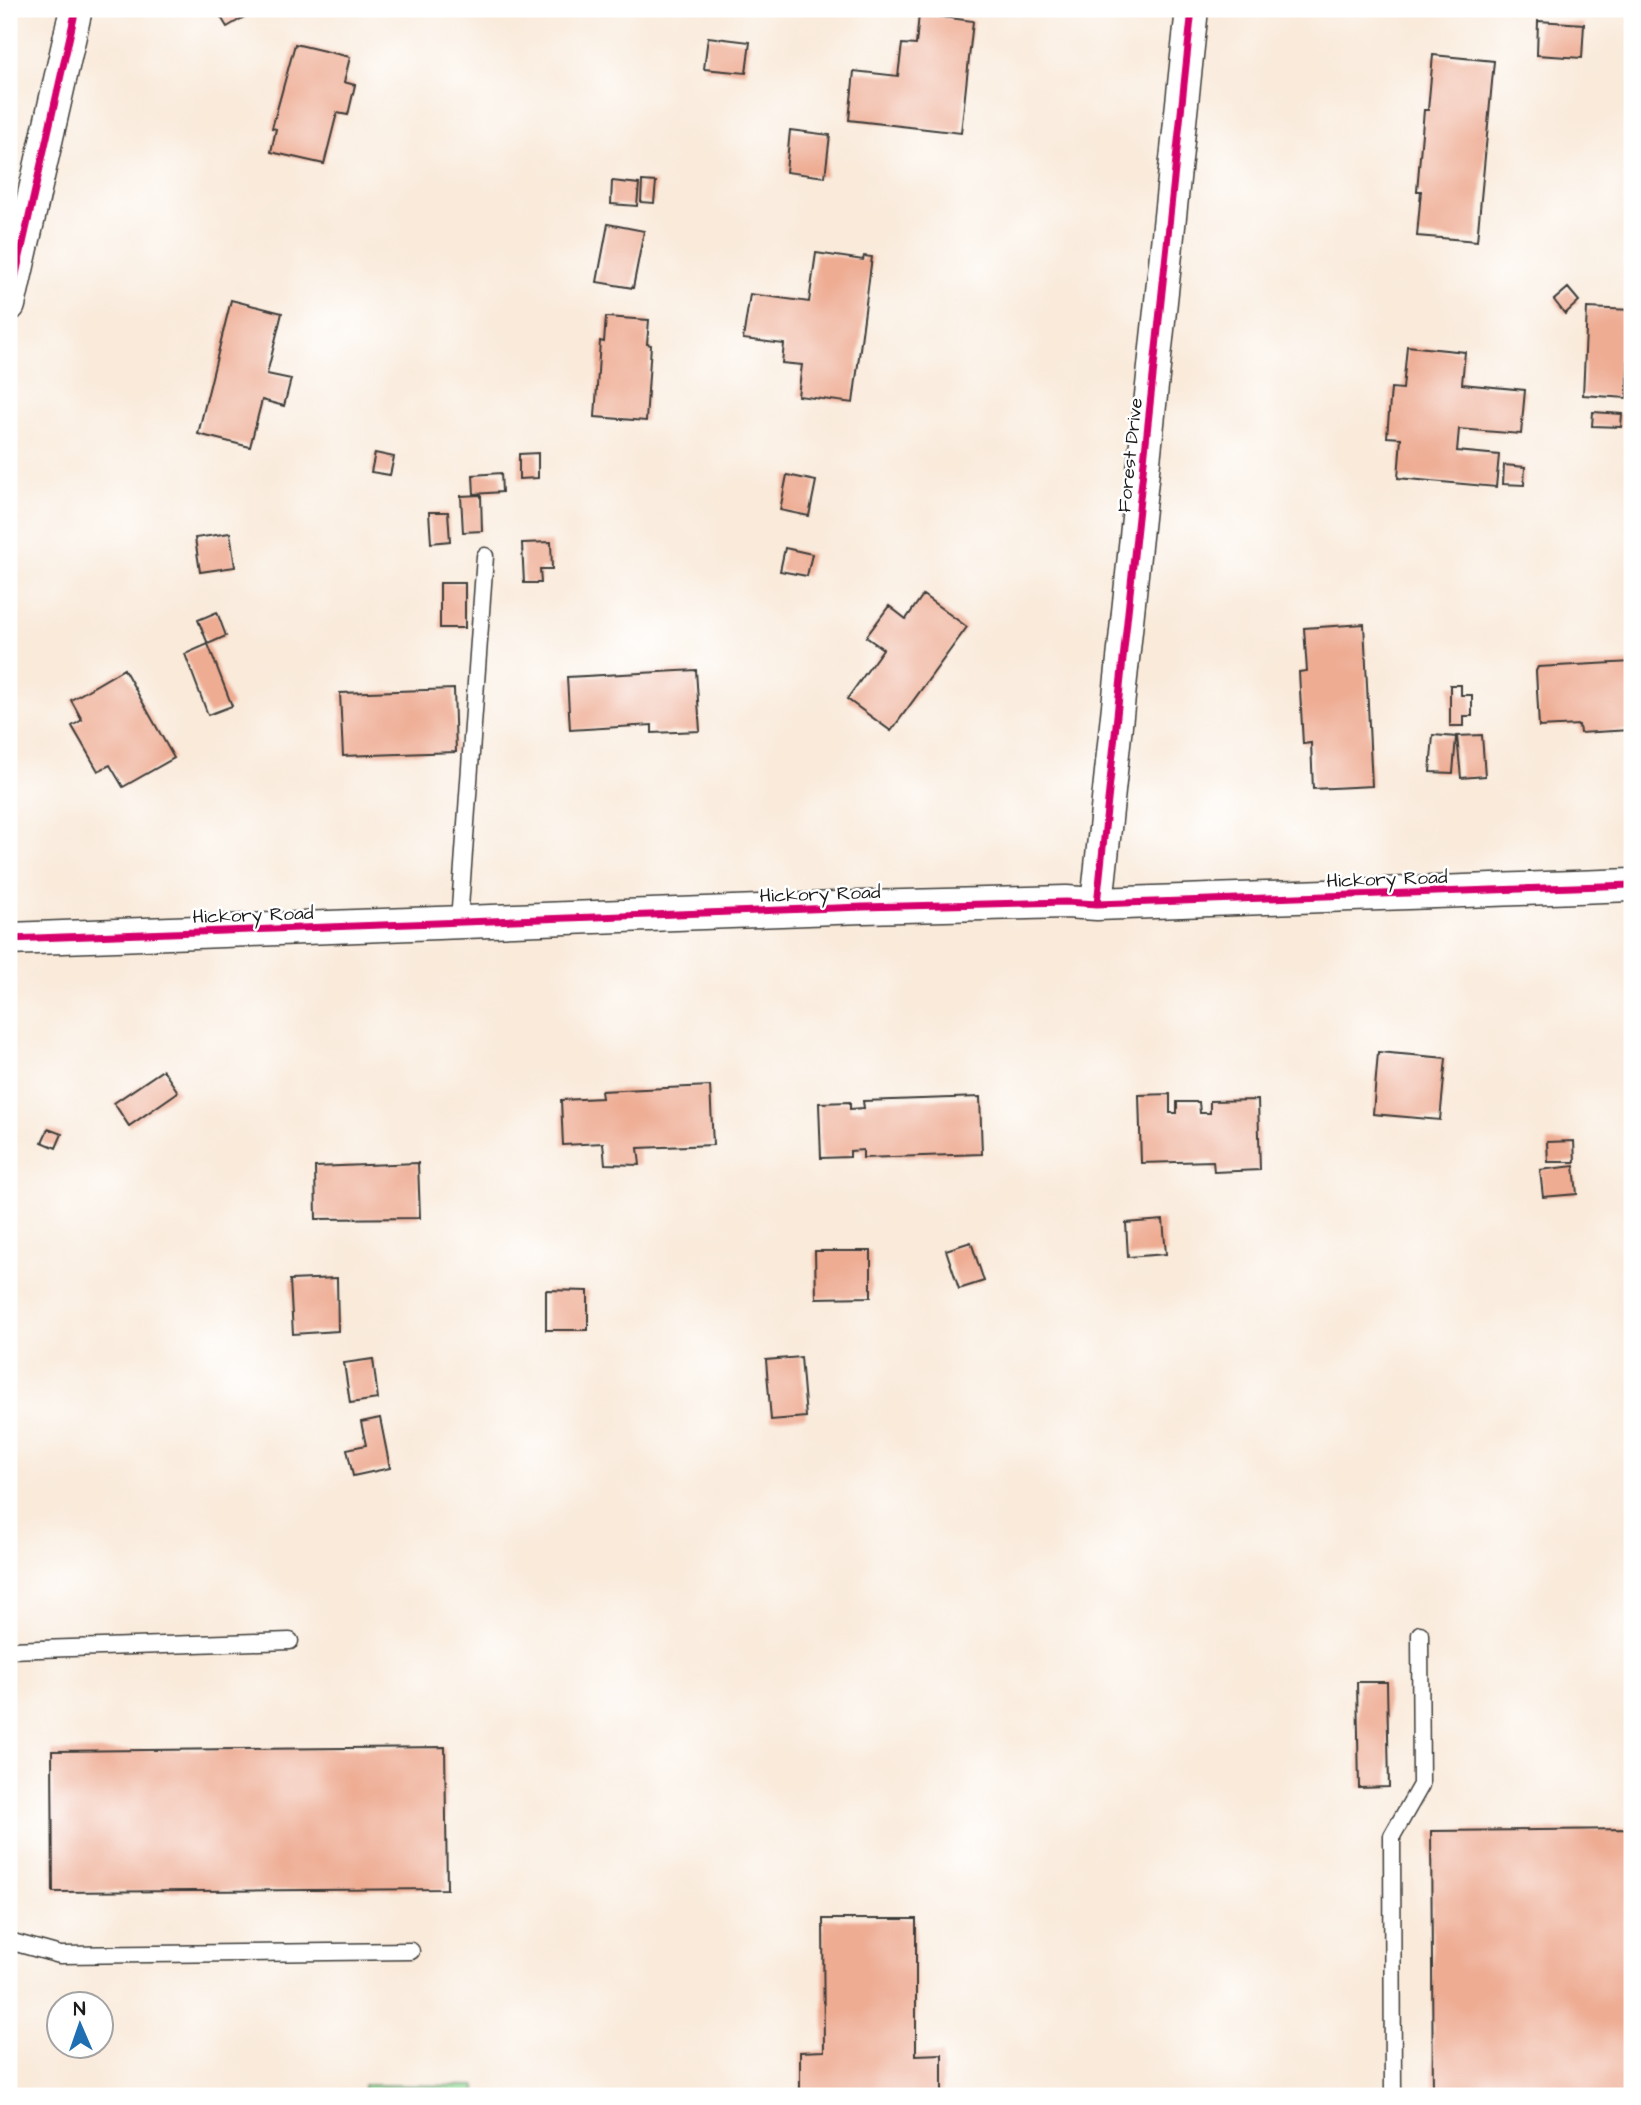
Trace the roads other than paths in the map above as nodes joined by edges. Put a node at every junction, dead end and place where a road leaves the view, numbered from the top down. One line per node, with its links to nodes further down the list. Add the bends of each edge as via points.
1 (76, 9): 3 (street)
2 (1192, 9): 6 (street, Forest Drive)
3 (9, 304)
4 (485, 556): 7 (lane)
5 (1632, 885): 6 (street, Hickory Road)
6 (1097, 904): 7 (street, Hickory Road, via 1066,901)
7 (459, 922): 8 (street, Hickory Road)
8 (9, 939)
9 (1420, 1634): 14 (lane, via 1421,1785 1392,1836)
10 (290, 1641): 11 (lane)
11 (9, 1650)
12 (9, 1941): 13 (lane, via 60,1955)
13 (411, 1951)
14 (1393, 2096)

